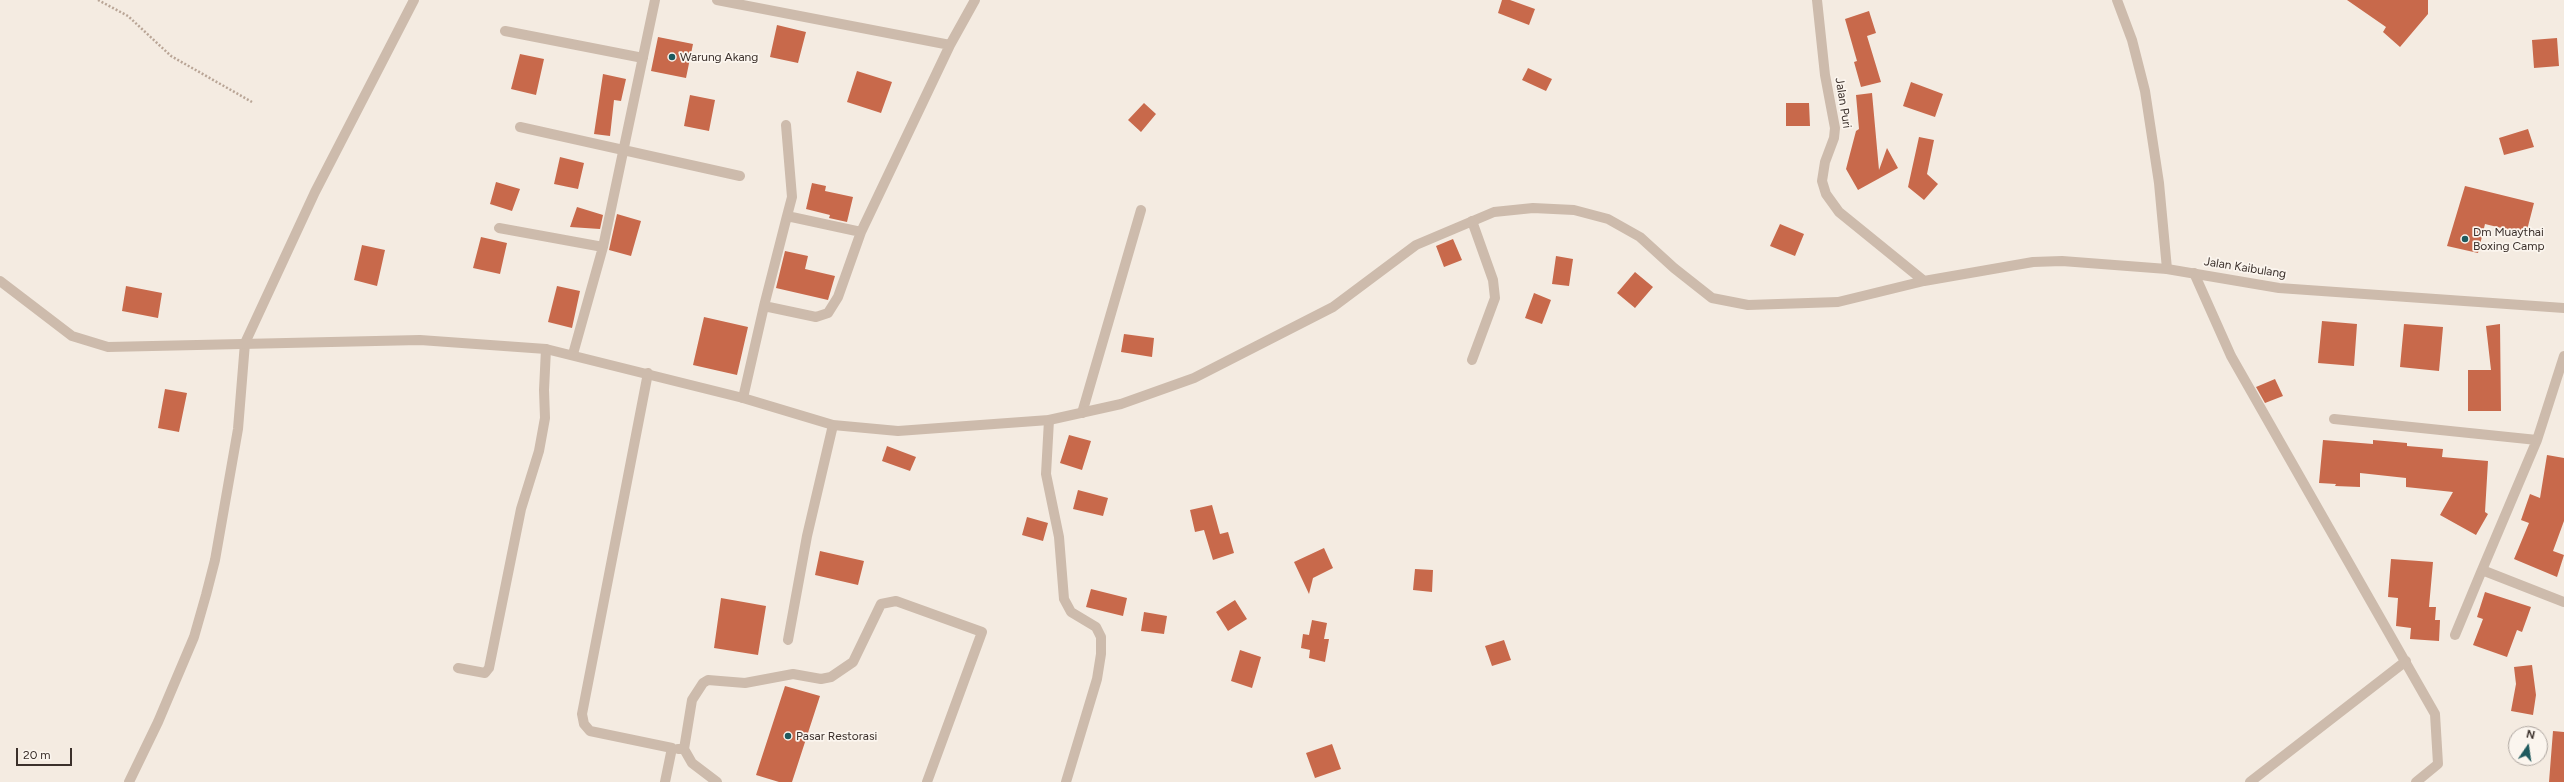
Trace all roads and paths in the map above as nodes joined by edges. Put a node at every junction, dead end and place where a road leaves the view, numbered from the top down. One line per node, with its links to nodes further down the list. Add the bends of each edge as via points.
1 (98, 0): 11 (path, via 128,16 171,56)
2 (414, 0): 28 (street, via 315,192)
3 (655, 0): 10 (street)
4 (717, 0): 9 (street)
5 (975, 0): 9 (street)
6 (1817, 0): 25 (street, Jalan Puri, via 1825,75 1835,128 1822,181 1826,194 1839,212)
7 (2116, 0): 22 (street, via 2132,40 2145,91 2159,183)
8 (505, 31): 10 (street)
9 (950, 45): 20 (street)
10 (643, 58): 14 (street)
11 (252, 102)
12 (786, 125): 17 (street, via 792,197)
13 (520, 127): 14 (street)
14 (623, 151): 15 (street); 21 (street)
15 (740, 176)
16 (1141, 210): 35 (street)
17 (787, 216): 20 (street); 26 (street)
18 (1472, 221): 25 (street, Jalan Kaibulang, via 1494,212 1533,208 1574,210 1608,219 1640,237 1712,298 1727,303 1799,305 1838,302); 32 (street, via 1493,280 1495,298); 35 (street, Jalan Kaibulang, via 1416,245 1333,307 1225,364 1121,404)
19 (498, 228): 21 (street)
20 (861, 232): 26 (street, via 838,297 828,313 816,317)
21 (603, 247): 30 (street)
22 (2167, 269): 23 (street, Jalan Kaibulang); 25 (street, Jalan Kaibulang, via 2062,261 2033,262)
23 (2194, 273): 27 (street, Jalan Kaibulang, via 2279,288); 44 (street, via 2230,356)
24 (0, 281): 28 (street, Jalan Kaibulang, via 72,336 108,347)
25 (1924, 281)
26 (764, 306): 34 (street)
27 (2564, 308)
28 (245, 343): 29 (street, Jalan Kaibulang, via 420,340); 48 (street, via 238,429 215,560 206,595 194,637)
29 (546, 349): 30 (street, Jalan Kaibulang); 45 (street, via 545,418 539,451 521,509 489,668 485,673)
30 (573, 354): 33 (street, Jalan Kaibulang)
31 (2564, 356): 39 (street)
32 (1472, 360)
33 (648, 373): 34 (street, Jalan Kaibulang); 46 (street, via 582,714 584,724 590,731)
34 (743, 398): 38 (street, Jalan Kaibulang)
35 (1082, 413): 37 (street, Jalan Kaibulang)
36 (2334, 419): 39 (street)
37 (1049, 420): 38 (street, Jalan Kaibulang, via 898,431); 52 (street, via 1046,474 1059,537 1064,599 1072,612 1096,627 1101,637 1097,679)
38 (833, 425): 43 (street)
39 (2537, 440): 40 (street)
40 (2482, 570): 41 (street); 42 (street)
41 (2564, 602)
42 (2455, 635)
43 (788, 640)
44 (2406, 661): 53 (street); 54 (street, via 2435,714 2438,764)
45 (458, 668)
46 (672, 748): 47 (street); 49 (street)
47 (684, 749): 50 (street, via 692,763); 51 (street, via 692,700 703,682 752,682 793,674 821,679 831,677 853,662 881,604 896,602 982,632)
48 (129, 782)
49 (665, 782)
50 (718, 782)
51 (927, 782)
52 (1066, 782)
53 (2250, 782)
54 (2416, 782)

